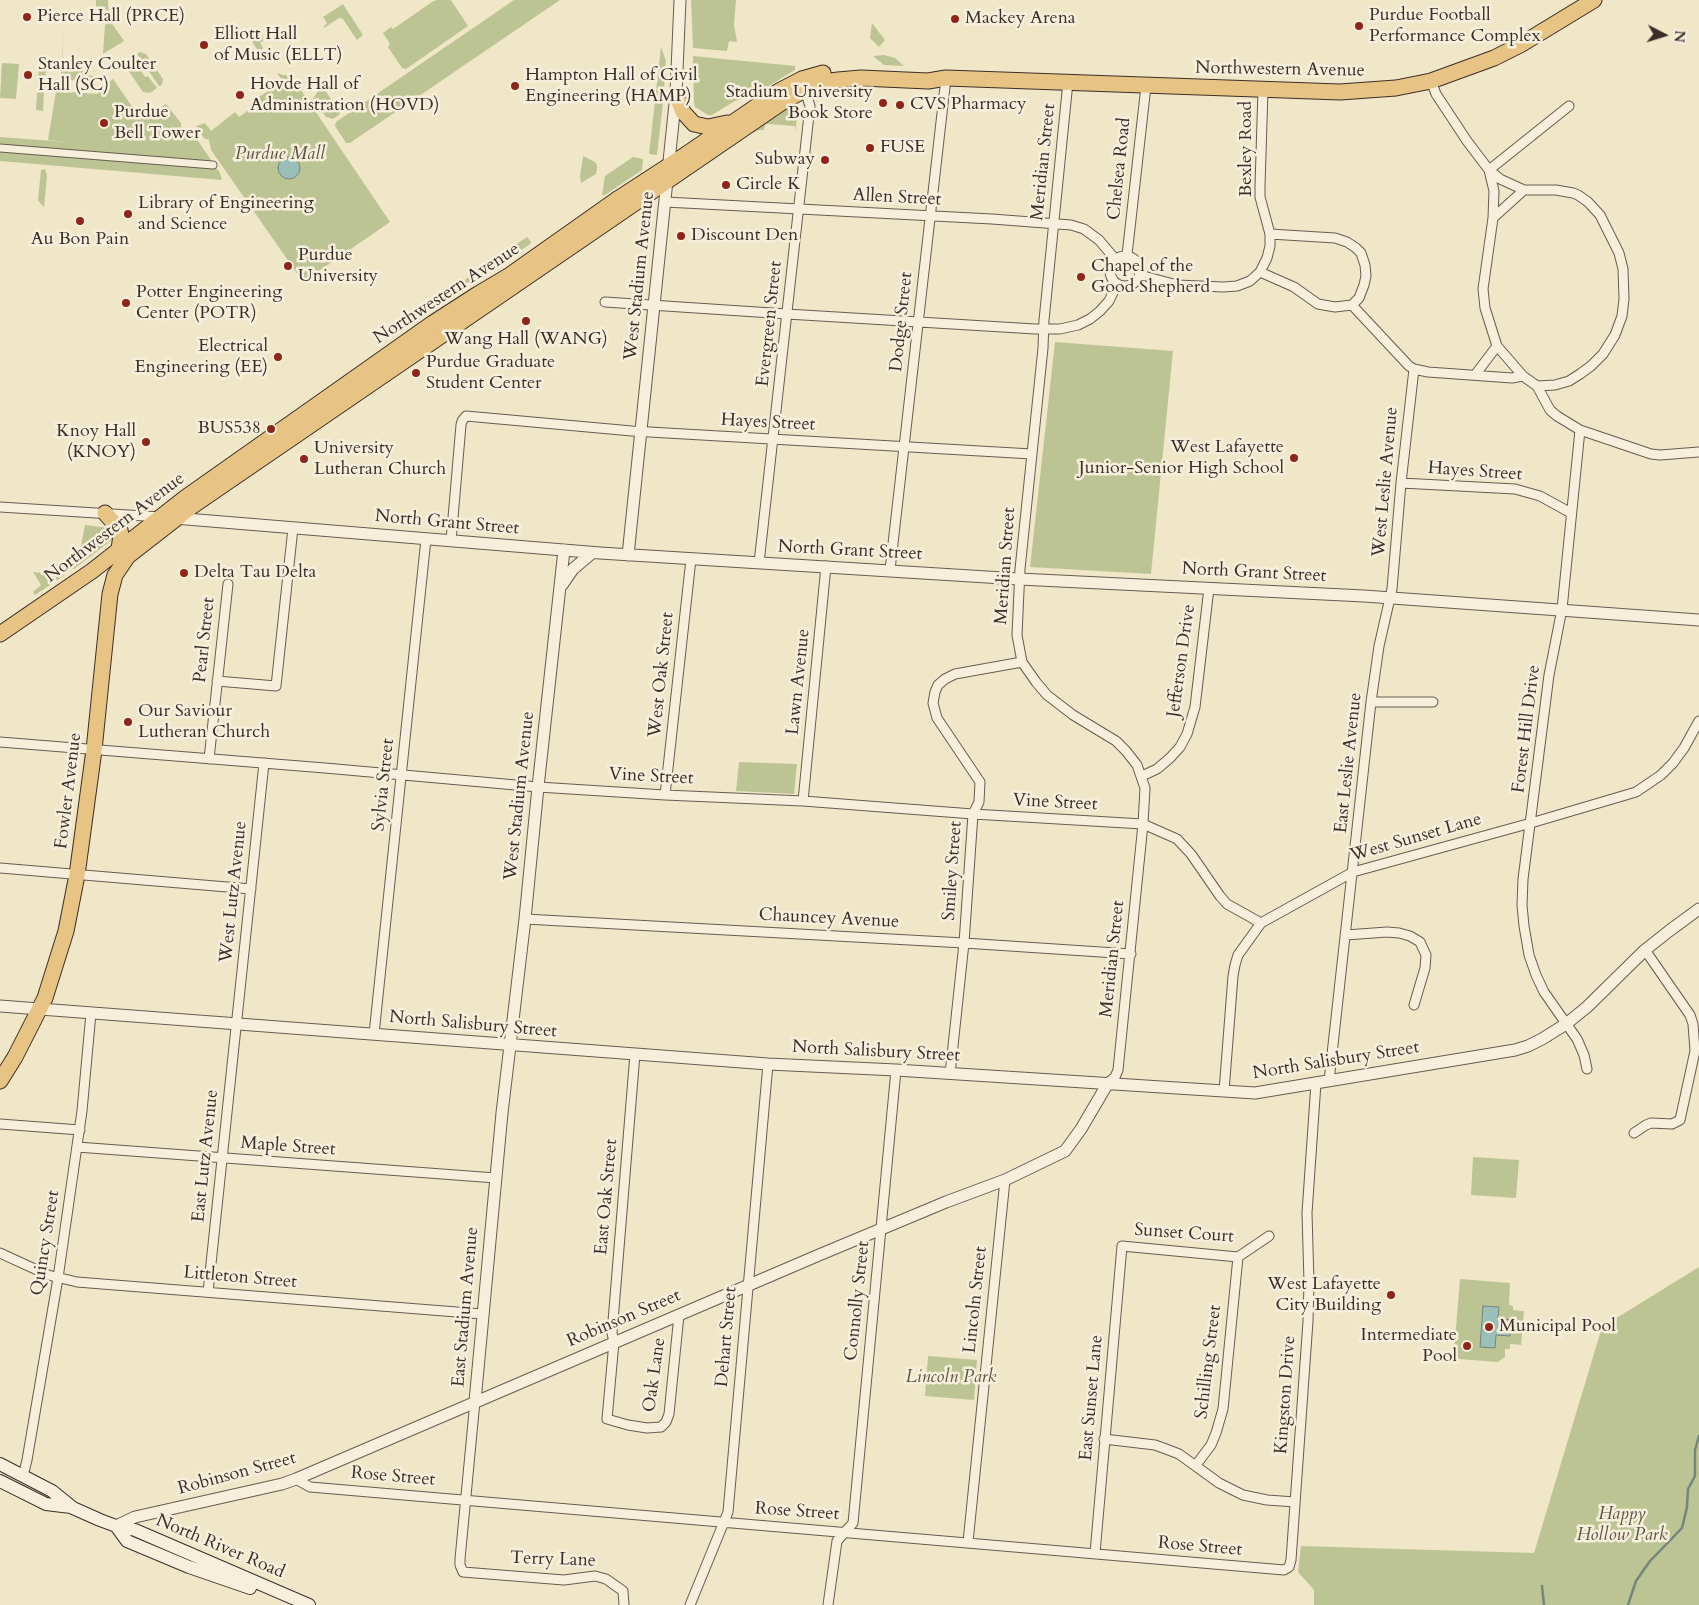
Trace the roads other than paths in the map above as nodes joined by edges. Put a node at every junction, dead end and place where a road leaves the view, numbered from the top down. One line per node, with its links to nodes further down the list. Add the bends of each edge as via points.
1 (680, 0): 9 (street, West Stadium Avenue)
2 (1594, 0): 4 (main road, Northwestern Avenue, via 1494,58)
3 (946, 78): 5 (main road, Northwestern Avenue); 7 (main road, Northwestern Avenue, via 928,81 861,78 824,82); 11 (main road, Northwestern Avenue, via 929,72 862,69 819,74 779,91); 20 (street, Dodge Street)
4 (1431, 81): 8 (main road, Northwestern Avenue, via 1364,91); 15 (street, via 1467,141)
5 (1068, 82): 6 (main road, Northwestern Avenue); 22 (street, Meridian Street)
6 (1146, 86): 8 (main road, Northwestern Avenue); 24 (street, Chelsea Road)
7 (805, 90): 16 (main road, Northwestern Avenue); 19 (street, Evergreen Street, via 810,106)
8 (1263, 90): 23 (street, Bexley Road, via 1260,197)
9 (676, 94): 11 (main road, via 683,112 694,124 708,127); 14 (street, West Stadium Avenue)
10 (1569, 106): 15 (street)
11 (731, 122): 14 (main road, Northwestern Avenue)
12 (0, 148): 13 (street)
13 (213, 165)
14 (669, 166): 16 (street, West Stadium Avenue); 50 (main road, Northwestern Avenue, via 510,275 433,323)
15 (1490, 170): 17 (street, via 1500,179); 21 (street, via 1494,191)
16 (667, 183): 18 (street, West Stadium Avenue); 51 (main road, Northwestern Avenue)
17 (1524, 190): 21 (street); 39 (street, via 1573,193 1588,202 1609,231 1623,269 1622,316 1603,354 1592,366 1569,381)
18 (665, 202): 19 (street, Allen Street); 31 (street, West Stadium Avenue)
19 (798, 210): 20 (street, Allen Street); 32 (street, Evergreen Street)
20 (930, 216): 22 (street, Allen Street); 33 (street, Dodge Street)
21 (1493, 218): 35 (street, via 1484,289 1485,308)
22 (1053, 224): 25 (street, Allen Street, via 1084,229 1099,240); 34 (street, Meridian Street)
23 (1270, 234): 26 (street, via 1267,258); 30 (street, via 1334,238 1356,248 1361,253 1366,276)
24 (1127, 255): 25 (street); 27 (street, via 1138,262)
25 (1115, 259): 28 (street, via 1110,272)
26 (1260, 272): 27 (street, via 1250,281 1223,287 1178,284); 30 (street, via 1294,287 1318,304)
27 (1140, 275): 28 (street, via 1131,285)
28 (1117, 284): 34 (street, via 1100,311 1090,319 1067,328)
29 (605, 302): 31 (street)
30 (1352, 305): 36 (street)
31 (655, 306): 32 (street); 41 (street, West Stadium Avenue)
32 (787, 314): 33 (street); 42 (street, Evergreen Street)
33 (919, 321): 34 (street); 43 (street, Dodge Street)
34 (1044, 329): 45 (street, Meridian Street)
35 (1497, 346): 37 (street); 38 (street)
36 (1414, 369): 37 (street); 46 (street, West Leslie Avenue)
37 (1475, 375): 38 (street)
38 (1523, 376): 39 (street)
39 (1537, 386): 40 (street, via 1550,410)
40 (1580, 430): 44 (street, via 1651,454); 49 (street, Forest Hill Drive)
41 (641, 432): 42 (street, Hayes Street); 54 (street, Hayes Street, via 466,416 462,421); 58 (street, West Stadium Avenue)
42 (774, 440): 43 (street, Hayes Street); 60 (street, Evergreen Street)
43 (904, 446): 45 (street, Hayes Street); 62 (street, Dodge Street)
44 (1699, 452)
45 (1032, 454): 64 (street, Meridian Street)
46 (1401, 483): 49 (street, Hayes Street, via 1515,489 1540,496); 69 (street, West Leslie Avenue)
47 (0, 507): 48 (street, North Grant Street)
48 (105, 513): 50 (street, North Grant Street); 55 (main road, via 120,530)
49 (1571, 513): 70 (street, Forest Hill Drive)
50 (160, 517): 51 (street, North Grant Street); 55 (main road, Northwestern Avenue)
51 (176, 518): 52 (street, North Grant Street); 68 (main road, Fowler Avenue, via 128,556 115,575)
52 (294, 528): 53 (street, North Grant Street); 74 (street, via 276,686)
53 (426, 539): 54 (street, North Grant Street); 82 (street, Sylvia Street)
54 (451, 541): 56 (street, North Grant Street)
55 (120, 549): 63 (main road, Northwestern Avenue)
56 (564, 550): 57 (street, North Grant Street); 66 (street, West Stadium Avenue)
57 (592, 553): 58 (street, North Grant Street); 66 (street, via 573,569)
58 (628, 554): 59 (street, North Grant Street)
59 (691, 559): 60 (street, North Grant Street); 85 (street, West Oak Street)
60 (760, 563): 61 (street, North Grant Street)
61 (826, 566): 62 (street, North Grant Street); 86 (street, Lawn Avenue)
62 (890, 570): 64 (street, North Grant Street)
63 (92, 571): 68 (main road, via 104,575); 72 (main road, Northwestern Avenue)
64 (1019, 579): 67 (street, North Grant Street); 73 (street, Meridian Street, via 1017,635)
65 (228, 584): 74 (street, Pearl Street)
66 (560, 588): 84 (street, West Stadium Avenue)
67 (1209, 588): 69 (street, North Grant Street); 83 (street, Jefferson Drive, via 1195,707 1187,734 1170,758)
68 (110, 594): 79 (main road, Fowler Avenue)
69 (1390, 598): 70 (street, North Grant Street); 75 (street, East Leslie Avenue, via 1378,646)
70 (1562, 609): 71 (street, North Grant Street); 88 (street, Forest Hill Drive, via 1549,675)
71 (1699, 620)
72 (0, 634)
73 (1022, 662): 83 (street, Meridian Street, via 1047,695 1121,746); 87 (street, Smiley Street, via 955,674 938,685 935,692 936,718 980,782 979,802)
74 (217, 681): 80 (street, Pearl Street)
75 (1372, 702): 76 (street); 91 (street, East Leslie Avenue)
76 (1433, 702)
77 (1699, 721): 88 (street, West Sunset Lane, via 1673,763 1662,775 1636,792)
78 (0, 742): 79 (street, Vine Street)
79 (94, 750): 80 (street, Vine Street); 92 (main road, Fowler Avenue)
80 (209, 759): 81 (street, Vine Street)
81 (264, 762): 82 (street, Vine Street); 93 (street, West Lutz Avenue)
82 (402, 774): 84 (street, Vine Street); 107 (street, Sylvia Street)
83 (1142, 776): 89 (street, Meridian Street)
84 (538, 787): 85 (street, Vine Street); 95 (street, West Stadium Avenue)
85 (665, 795): 86 (street, Vine Street)
86 (803, 801): 87 (street, Vine Street)
87 (973, 814): 89 (street, Vine Street); 98 (street, Smiley Street)
88 (1531, 823): 91 (street, West Sunset Lane); 106 (street, Forest Hill Drive, via 1523,879 1524,926 1536,975)
89 (1144, 824): 96 (street, Vine Street, via 1177,839 1227,904); 100 (street, Meridian Street)
90 (0, 868): 92 (street)
91 (1353, 872): 96 (street, West Sunset Lane); 97 (street, East Leslie Avenue)
92 (77, 874): 93 (street); 103 (main road, Fowler Avenue, via 66,931)
93 (251, 889): 105 (street, West Lutz Avenue)
94 (1699, 909): 99 (street, North Salisbury Street)
95 (525, 919): 98 (street, Chauncey Avenue); 108 (street, West Stadium Avenue)
96 (1261, 923): 118 (street, West Sunset Lane, via 1238,955 1235,965)
97 (1346, 935): 101 (street, via 1398,933 1420,942 1426,955 1425,968); 115 (street, East Leslie Avenue)
98 (964, 943): 100 (street, Chauncey Avenue); 113 (street, Smiley Street)
99 (1645, 950): 106 (street, North Salisbury Street); 121 (street, via 1690,1015 1695,1051 1680,1120 1672,1124 1651,1123)
100 (1130, 954): 116 (street, Meridian Street, via 1118,1070)
101 (1414, 1005)
102 (0, 1006): 103 (street, North Salisbury Street)
103 (39, 1009): 104 (street, North Salisbury Street); 114 (main road, Fowler Avenue)
104 (91, 1013): 105 (street, North Salisbury Street); 120 (street, Quincy Street)
105 (237, 1024): 107 (street, North Salisbury Street); 123 (street, East Lutz Avenue)
106 (1566, 1024): 111 (street, Forest Hill Drive, via 1577,1039); 115 (street, North Salisbury Street, via 1515,1050)
107 (374, 1034): 108 (street, North Salisbury Street)
108 (509, 1045): 109 (street, North Salisbury Street); 124 (street, East Stadium Avenue)
109 (635, 1054): 110 (street, North Salisbury Street); 136 (street, East Oak Street, via 612,1333)
110 (768, 1064): 112 (street, North Salisbury Street); 132 (street, Dehart Street)
111 (1587, 1069)
112 (896, 1070): 113 (street, North Salisbury Street); 126 (street, Connolly Street)
113 (950, 1074): 116 (street, North Salisbury Street)
114 (0, 1081)
115 (1330, 1081): 117 (street, North Salisbury Street)
116 (1108, 1083): 118 (street, North Salisbury Street); 125 (street, Robinson Street, via 1065,1151)
117 (1316, 1083): 118 (street, North Salisbury Street, via 1256,1093); 145 (street, Kingston Drive, via 1307,1213 1308,1321)
118 (1224, 1091)
119 (0, 1124): 120 (street)
120 (80, 1130): 122 (street, Quincy Street)
121 (1634, 1134)
122 (77, 1147): 123 (street, Maple Street); 131 (street, Quincy Street)
123 (223, 1158): 124 (street, Maple Street); 133 (street, East Lutz Avenue)
124 (496, 1178): 134 (street, East Stadium Avenue)
125 (1005, 1180): 126 (street, Robinson Street); 150 (street, Lincoln Street)
126 (881, 1230): 132 (street, Robinson Street); 149 (street, Connolly Street, via 853,1524)
127 (1268, 1236): 130 (street, Sunset Court)
128 (1122, 1246): 130 (street, Sunset Court); 138 (street, East Sunset Lane)
129 (0, 1253): 131 (street, Littleton Street)
130 (1238, 1257): 140 (street, Schilling Street, via 1223,1409 1211,1445)
131 (58, 1278): 133 (street, Littleton Street); 141 (street, Quincy Street)
132 (748, 1286): 135 (street, Robinson Street); 147 (street, Dehart Street)
133 (208, 1292): 134 (street, Littleton Street)
134 (482, 1314): 137 (street, East Stadium Avenue)
135 (678, 1315): 136 (street, Robinson Street); 136 (street, Oak Lane, via 669,1414 661,1427 647,1428 608,1419)
136 (614, 1342): 137 (street, Robinson Street)
137 (475, 1401): 142 (street, Robinson Street); 144 (street, East Stadium Avenue)
138 (1104, 1439): 140 (street, via 1155,1445); 151 (street, East Sunset Lane)
139 (0, 1464): 141 (main road, North River Road)
140 (1196, 1465): 145 (street, via 1243,1495)
141 (22, 1476): 146 (main road, North River Road)
142 (296, 1478): 144 (street, Rose Street, via 310,1487); 148 (street, Robinson Street, via 135,1518)
143 (0, 1481): 146 (main road, North River Road, via 46,1504)
144 (466, 1500): 147 (street, Rose Street); 153 (street, East Stadium Avenue, via 460,1559)
145 (1295, 1502): 152 (street, Kingston Drive)
146 (73, 1508): 148 (main road, North River Road)
147 (725, 1523): 149 (street, Rose Street); 157 (street, Dehart Street)
148 (116, 1526): 154 (main road, North River Road, via 128,1541); 155 (main road, North River Road, via 135,1530)
149 (847, 1532): 150 (street, Rose Street); 158 (street, Connolly Street, via 837,1541)
150 (968, 1542): 151 (street, Rose Street)
151 (1094, 1553): 152 (street, Rose Street, via 1278,1570 1289,1567)
152 (1291, 1560)
153 (463, 1572): 156 (street, Terry Lane, via 564,1580 595,1576 606,1578 623,1591)
154 (289, 1605)
155 (310, 1605)
156 (624, 1605)
157 (690, 1605)
158 (828, 1605)

